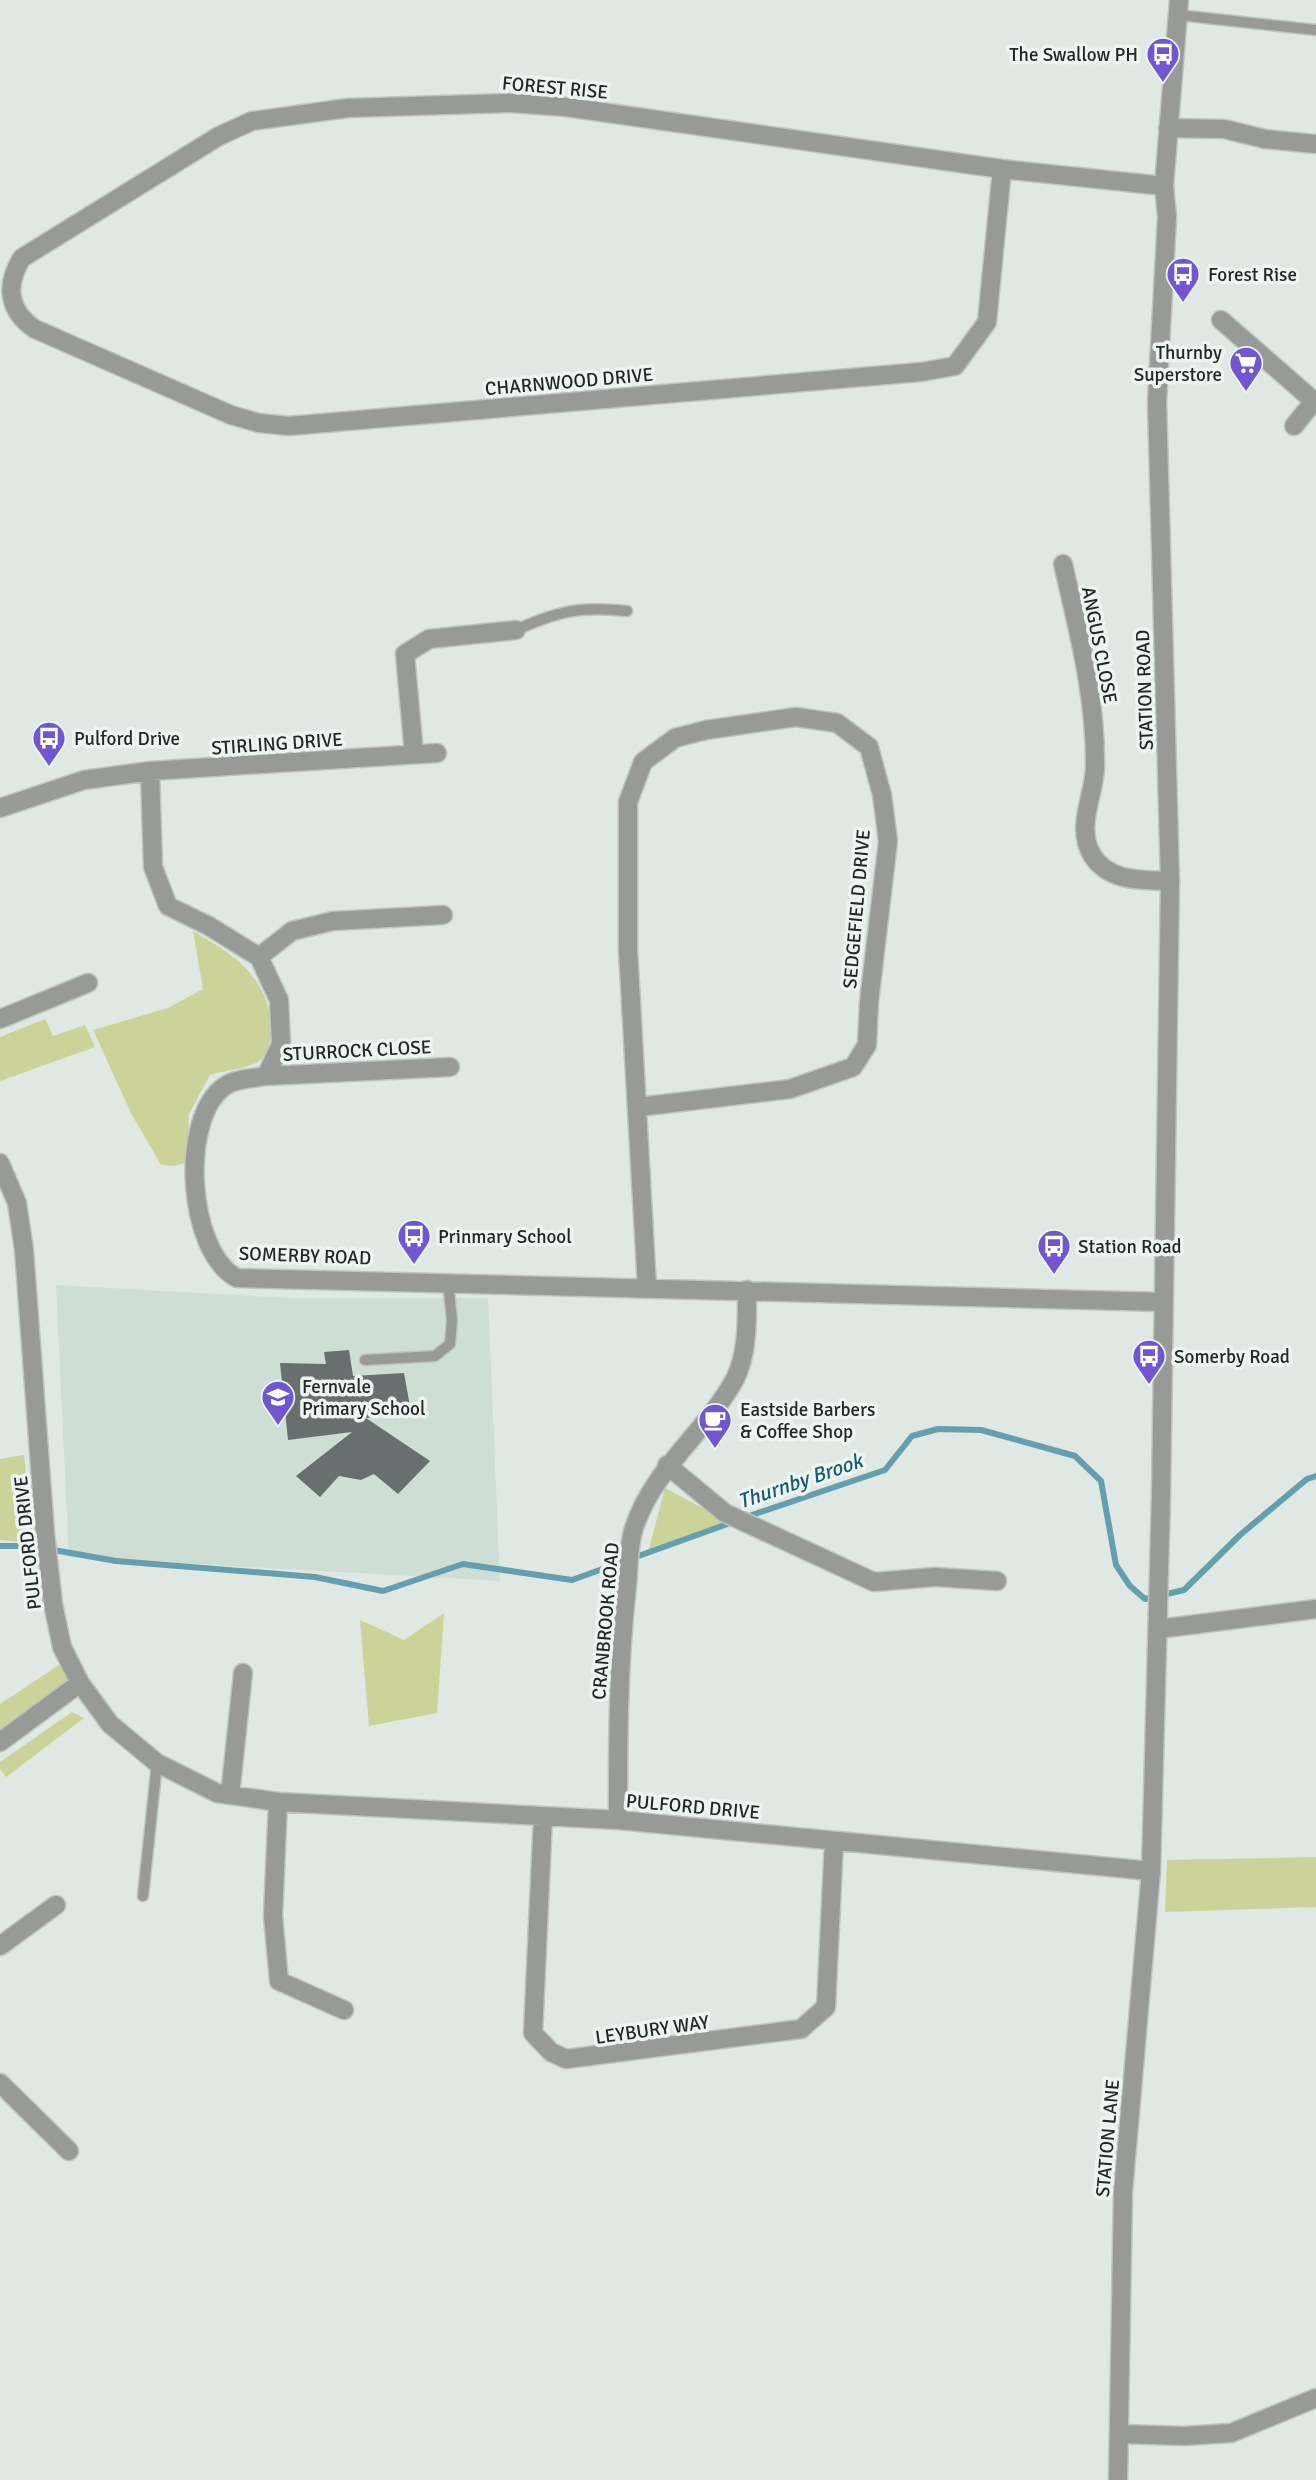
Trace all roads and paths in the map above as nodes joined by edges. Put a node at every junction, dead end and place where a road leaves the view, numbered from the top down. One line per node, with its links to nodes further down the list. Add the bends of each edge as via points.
1 (1179, 8): 2 (lane); 3 (street, STATION ROAD)
2 (1316, 30)
3 (1168, 128): 4 (street, via 1224,129); 6 (street, STATION ROAD)
4 (1316, 144)
5 (1002, 169): 6 (street, FOREST RISE); 7 (street, FOREST RISE, via 566,107 434,103 289,114 253,121 219,136 22,258 13,273); 7 (street, CHARNWOOD DRIVE, via 987,322 955,366 921,372 289,426 230,415 35,329 24,321)
6 (1164, 186): 18 (street, STATION ROAD, via 1167,217 1157,402)
7 (12, 300)
8 (1221, 320): 9 (street)
9 (1315, 402): 10 (street)
10 (1294, 426)
11 (1063, 564): 18 (street, ANGUS CLOSE, via 1092,712 1096,768 1085,822 1091,854 1115,875)
12 (627, 611): 13 (lane, via 599,608 554,613)
13 (516, 630): 15 (street, via 429,639 405,654)
14 (437, 753): 15 (street, STIRLING DRIVE)
15 (414, 754): 16 (street, STIRLING DRIVE)
16 (150, 771): 17 (street, STIRLING DRIVE, via 84,780); 20 (street, via 153,867 168,906)
17 (0, 808)
18 (1170, 881): 30 (street, STATION ROAD)
19 (443, 915): 20 (street, via 332,921 292,931)
20 (259, 957): 24 (street, via 279,1000 281,1044)
21 (88, 983): 22 (street)
22 (0, 1019)
23 (450, 1067): 24 (street, STURROCK CLOSE)
24 (266, 1076): 27 (street, SOMERBY ROAD, via 225,1085 203,1111 196,1157 197,1209 208,1249 225,1272 237,1278)
25 (638, 1107): 25 (street, SEDGEFIELD DRIVE, via 628,950 628,802 643,762 675,738 706,730 796,717 837,723 869,747 888,841 867,1045 853,1067 790,1089); 28 (street, SEDGEFIELD DRIVE)
26 (2, 1173): 37 (street, PULFORD DRIVE, via 17,1203 24,1251 53,1604 62,1647)
27 (448, 1281): 28 (street, SOMERBY ROAD); 31 (lane, via 450,1344 435,1356)
28 (647, 1287): 29 (street, SOMERBY ROAD)
29 (747, 1290): 30 (street, SOMERBY ROAD); 32 (street, CRANBROOK ROAD, via 747,1331 736,1377 705,1424)
30 (1163, 1302): 35 (street, STATION ROAD)
31 (365, 1360)
32 (667, 1465): 33 (street, via 725,1513 874,1581 935,1577); 44 (street, CRANBROOK ROAD, via 634,1528 618,1703)
33 (997, 1581)
34 (1316, 1609): 35 (street)
35 (1158, 1629): 41 (street, STATION ROAD)
36 (243, 1673): 40 (street)
37 (80, 1684): 38 (street); 39 (street, PULFORD DRIVE, via 110,1724)
38 (0, 1742)
39 (157, 1763): 40 (street, PULFORD DRIVE); 47 (lane)
40 (230, 1795): 42 (street, PULFORD DRIVE)
41 (1153, 1799): 46 (street, STATION LANE)
42 (278, 1802): 43 (street, PULFORD DRIVE); 50 (street, via 272,1916 279,1981)
43 (543, 1816): 44 (street, PULFORD DRIVE); 45 (street, LEYBURY WAY, via 533,2033 551,2052 566,2059 801,2029 812,2022 826,2007)
44 (618, 1820): 45 (street, PULFORD DRIVE)
45 (834, 1840): 46 (street, PULFORD DRIVE)
46 (1151, 1871): 54 (street, STATION LANE, via 1122,2192)
47 (143, 1896)
48 (56, 1905): 49 (street)
49 (0, 1946)
50 (344, 2010)
51 (0, 2083): 52 (street)
52 (69, 2151)
53 (1316, 2398): 54 (street, via 1231,2433)
54 (1120, 2434): 55 (street, STATION LANE)
55 (1118, 2480)

